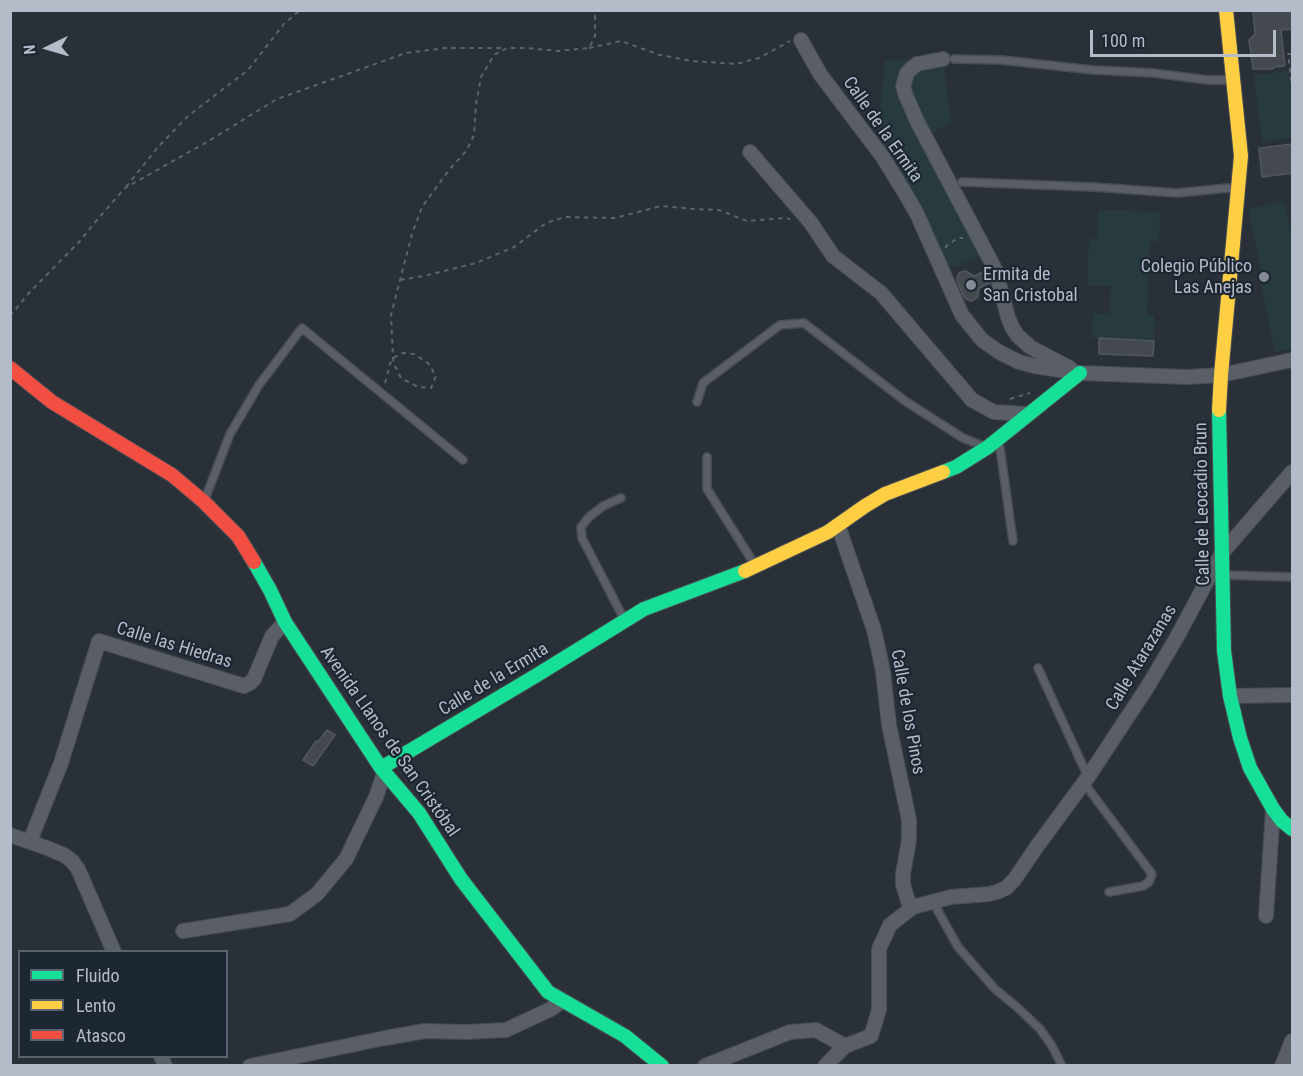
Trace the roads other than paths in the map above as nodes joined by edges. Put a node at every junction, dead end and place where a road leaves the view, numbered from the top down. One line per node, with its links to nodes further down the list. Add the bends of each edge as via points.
1 (1226, 10): 4 (street, Calle de Leocadio Brun)
2 (801, 40): 10 (street, Calle de la Ermita, via 820,74 905,193 962,315 982,340 1019,362)
3 (948, 59): 4 (lane); 10 (street, Calle de la Ermita, via 912,68 903,86 906,96 995,269 1017,335 1030,347)
4 (1233, 80): 7 (street, Calle de Leocadio Brun, via 1241,156)
5 (750, 152): 13 (street, via 811,223 833,256 881,293 972,400 994,412)
6 (962, 182): 7 (lane, via 1178,193)
7 (1238, 190): 11 (street, Calle de Leocadio Brun)
8 (1293, 360): 11 (street, Calle de la Ermita)
9 (10, 368): 19 (street, Avenida Llanos de San Cristóbal, via 52,402 172,475)
10 (1080, 373): 11 (street, Calle de la Ermita); 13 (street, Calle de la Ermita)
11 (1221, 375): 22 (street, Calle de Leocadio Brun)
12 (698, 402): 14 (lane, via 703,383 771,331 780,325 804,323 905,401 963,438)
13 (1027, 414): 14 (street, Calle de la Ermita)
14 (992, 444): 20 (street, Calle de la Ermita, via 956,466 885,494); 21 (lane, via 1000,448)
15 (707, 457): 23 (lane, via 706,489)
16 (463, 460): 19 (lane, via 302,328 259,385 230,435)
17 (1293, 472): 22 (street, Calle Atarazanas)
18 (621, 498): 27 (lane, via 603,506 581,527 582,538)
19 (204, 502): 26 (street, Avenida Llanos de San Cristóbal, via 238,536)
20 (838, 525): 23 (street, Calle de la Ermita); 39 (street, Calle de los Pinos, via 879,652 909,820 903,884)
21 (1013, 541)
22 (1222, 553): 24 (street, Calle de Leocadio Brun); 32 (street, Calle Atarazanas, via 1154,676)
23 (756, 567): 27 (street, Calle de la Ermita, via 644,609)
24 (1222, 575): 25 (lane); 30 (street, Calle de Leocadio Brun, via 1224,651)
25 (1293, 577)
26 (285, 622): 31 (street, Avenida Llanos de San Cristóbal); 36 (street, Calle las Hiedras, via 272,636 254,679 244,686 99,641 61,763)
27 (625, 622): 31 (street, Calle de la Ermita)
28 (1038, 668): 32 (lane)
29 (1293, 695): 30 (street)
30 (1230, 696): 33 (street, Calle de Leocadio Brun, via 1250,768)
31 (383, 770): 41 (street, via 376,797 346,859 317,894 290,914); 43 (street, Avenida Llanos de San Cristóbal, via 419,813 460,879 548,992)
32 (1086, 780): 37 (lane, via 1152,874 1143,886); 38 (street, Calle Atarazanas, via 1006,888)
33 (1273, 809): 34 (street, Calle de Leocadio Brun); 40 (street)
34 (1293, 829)
35 (10, 835): 36 (street)
36 (30, 841): 42 (street, via 64,855 75,865)
37 (1109, 892)
38 (933, 902): 39 (street, Calle Atarazanas); 50 (lane, via 958,947 995,989 1041,1029)
39 (913, 907): 45 (street, Calle Atarazanas, via 890,926 879,949 879,1010 871,1036)
40 (1266, 916)
41 (183, 931)
42 (110, 950)
43 (562, 1001): 47 (street, via 552,1010 506,1030 425,1031); 48 (street, Avenida Llanos de San Cristóbal, via 626,1036)
44 (1293, 1041): 51 (street)
45 (845, 1046): 46 (street); 49 (street, via 816,1029 789,1032)
46 (833, 1063)
47 (250, 1065)
48 (662, 1065)
49 (705, 1065)
50 (1062, 1065)
51 (1282, 1065)

